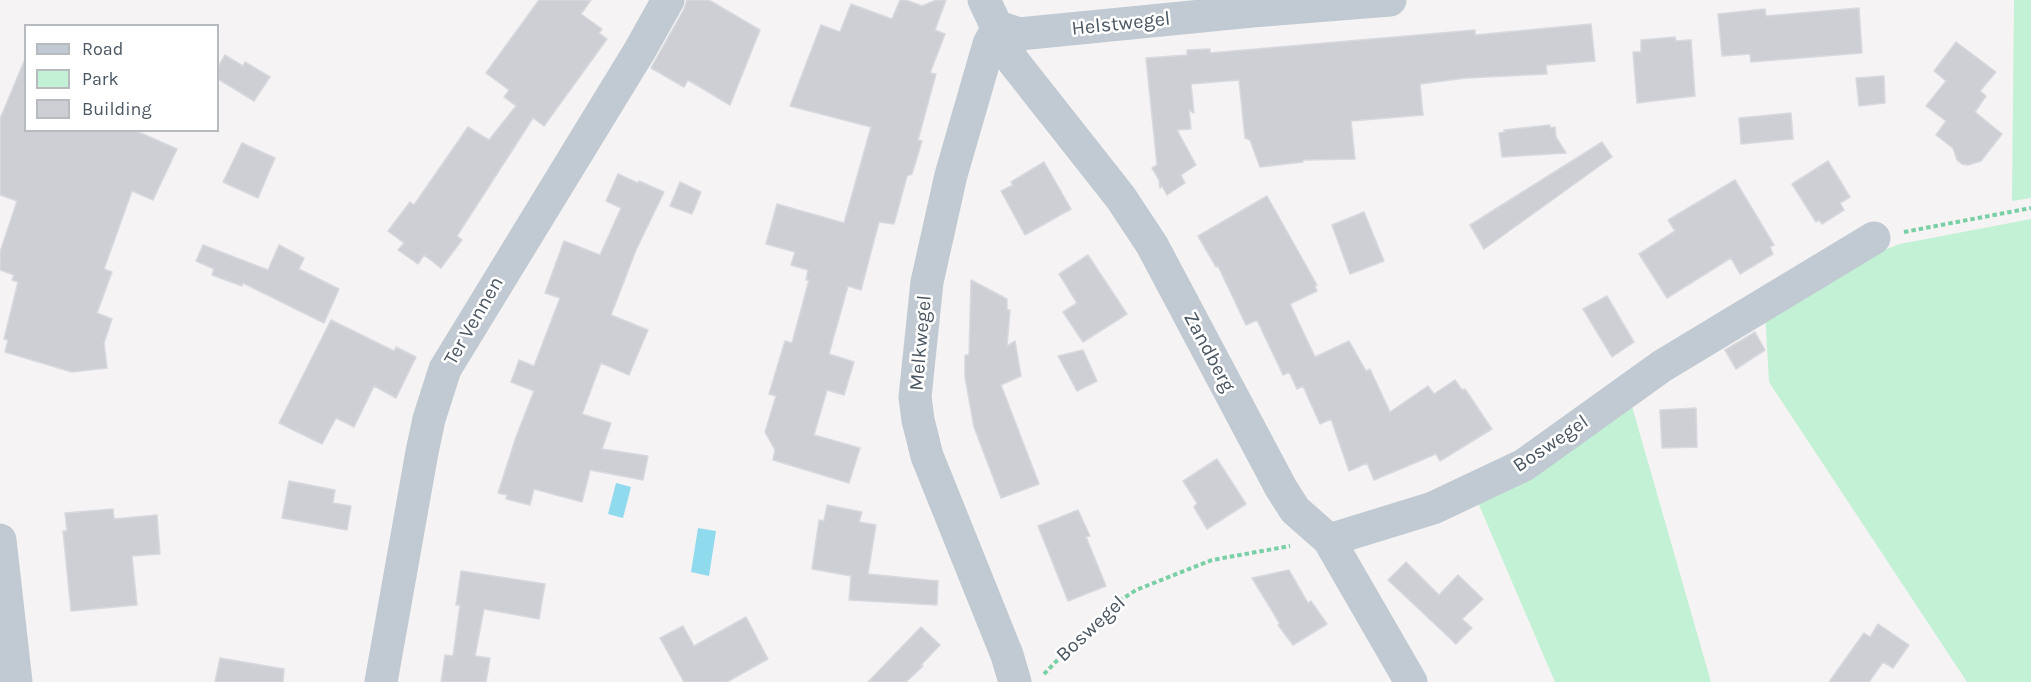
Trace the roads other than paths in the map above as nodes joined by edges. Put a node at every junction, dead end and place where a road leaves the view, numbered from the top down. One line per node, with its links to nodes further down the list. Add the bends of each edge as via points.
1 (668, 0): 9 (street, Ter Vennen, via 445,369 422,452)
2 (1390, 0): 3 (street, Helstwegel, via 1019,34)
3 (991, 14): 6 (street, Zandberg, via 1013,61 1121,198 1152,245 1295,510); 7 (street, Melkwegel, via 989,44 932,255 915,397 927,456 1007,655)
4 (1874, 238): 6 (street, Boswegel, via 1662,366 1524,465 1433,508)
5 (0, 540): 8 (street)
6 (1329, 540): 10 (street, Zandberg)
7 (1028, 680)
8 (16, 682)
9 (381, 682)
10 (1411, 682)

